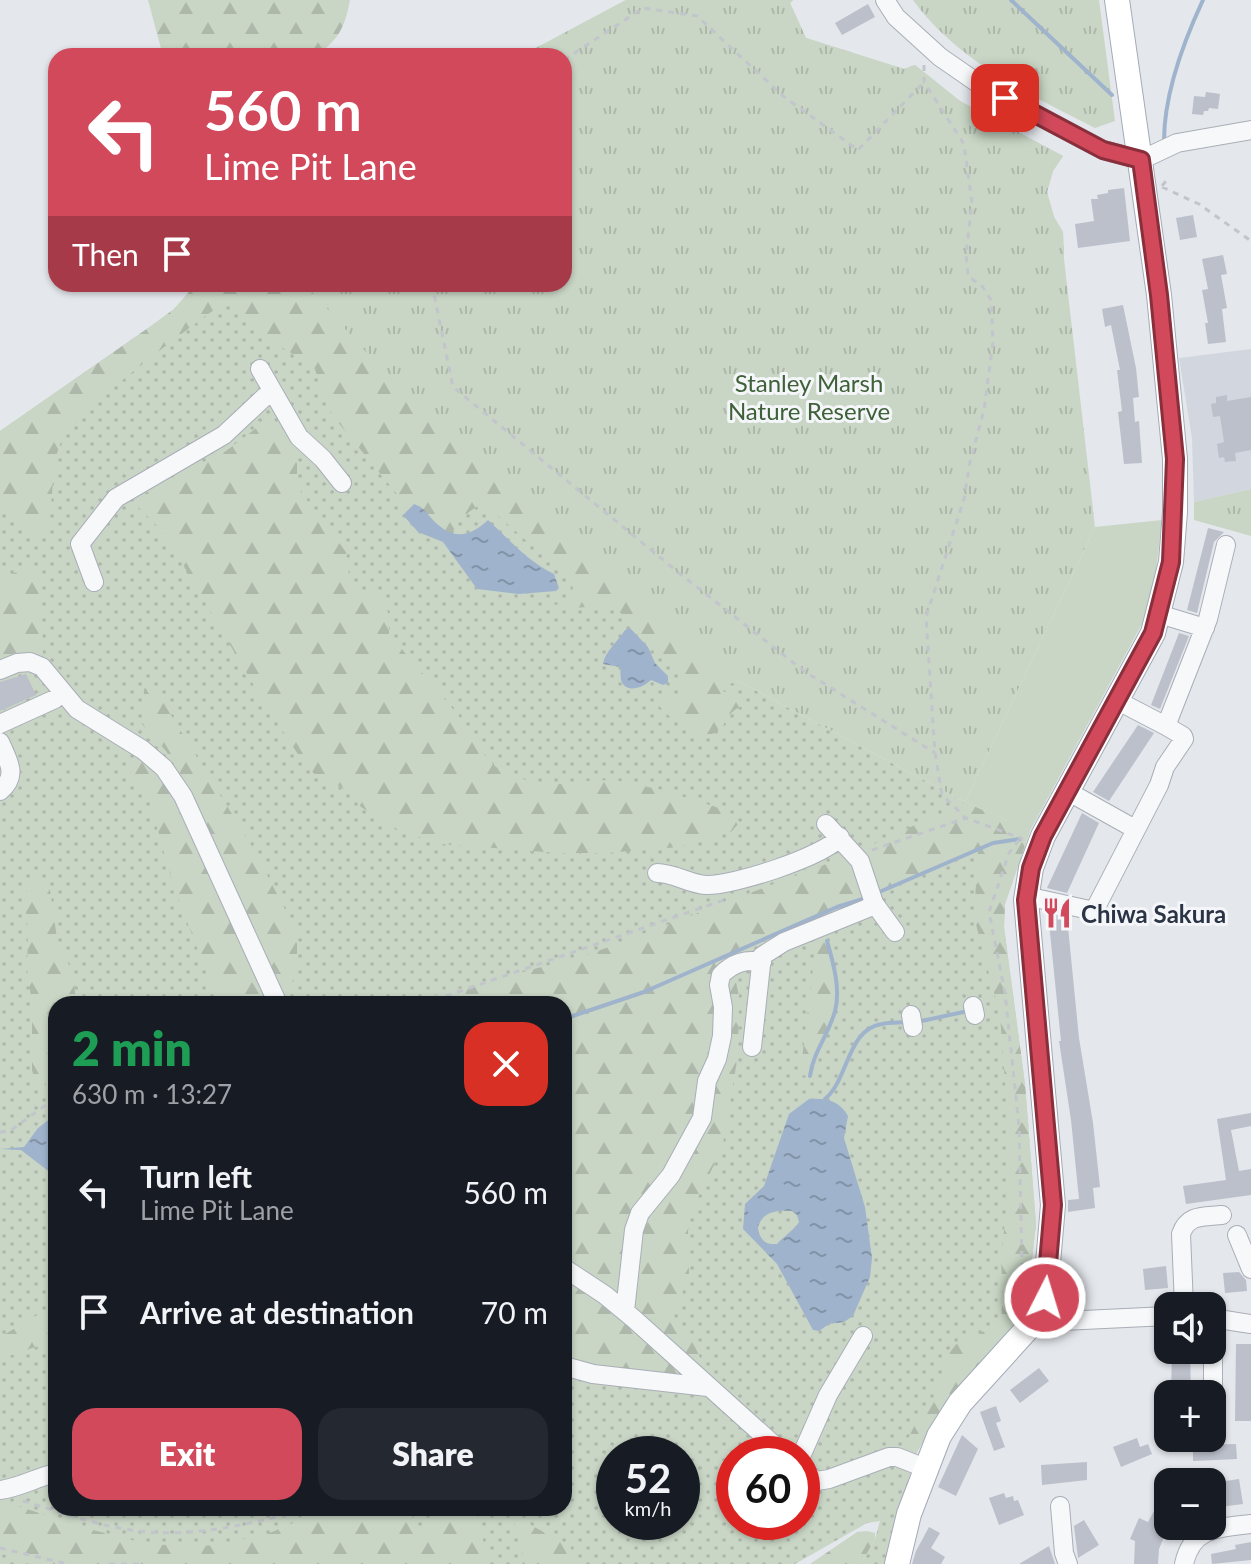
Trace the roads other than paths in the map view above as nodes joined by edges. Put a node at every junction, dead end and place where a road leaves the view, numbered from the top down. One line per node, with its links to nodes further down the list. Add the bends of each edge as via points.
1 (885, 0): 4 (street, via 924,45 979,84 1081,141)
2 (1117, 0): 4 (main road)
3 (1251, 130): 4 (street, via 1177,143)
4 (1142, 167): 10 (main road, via 1175,459 1171,562)
5 (260, 369): 6 (street)
6 (271, 391): 7 (street, via 299,437); 9 (street, via 224,435 116,498 80,544)
7 (342, 483)
8 (1226, 545): 11 (street)
9 (94, 582)
10 (1159, 614): 11 (street); 14 (main road)
11 (1205, 628): 16 (street)
12 (0, 670): 26 (street, via 30,662 42,667 77,709 164,768 183,796)
13 (55, 699): 15 (street)
14 (1116, 700): 16 (street); 19 (main road)
15 (0, 724)
16 (1166, 726): 20 (street, via 1184,739)
17 (0, 742): 18 (street, via 12,770)
18 (0, 791)
19 (1067, 791): 20 (street); 33 (main road, via 1041,841 1026,900 1053,1205)
20 (1135, 829): 23 (street, via 1094,911)
21 (657, 873): 22 (street, via 697,884 750,877 823,850 833,831 864,870)
22 (872, 897): 24 (street); 25 (street, via 868,908 770,949)
23 (1035, 898)
24 (895, 932)
25 (762, 962): 27 (street); 34 (street, via 739,962 721,975 722,1036 702,1118 671,1175 640,1213)
26 (274, 996)
27 (752, 1047)
28 (1222, 1215): 32 (street, via 1185,1223)
29 (1237, 1235): 30 (street)
30 (1251, 1269)
31 (572, 1274): 34 (street)
32 (1183, 1292)
33 (1041, 1308): 35 (street, via 1062,1321); 43 (main road, via 960,1403)
34 (625, 1311): 40 (street)
35 (1154, 1317)
36 (1226, 1320): 37 (street)
37 (1251, 1324)
38 (863, 1336): 42 (street)
39 (572, 1368): 40 (street)
40 (708, 1387): 41 (street)
41 (764, 1436)
42 (810, 1436)
43 (925, 1468): 45 (street, via 889,1457); 49 (main road)
44 (48, 1475): 46 (street)
45 (820, 1480)
46 (7, 1494)
47 (1060, 1506): 50 (street)
48 (1251, 1524): 51 (street, via 1202,1534 1188,1546)
49 (897, 1564)
50 (1068, 1564)
51 (1184, 1564)

